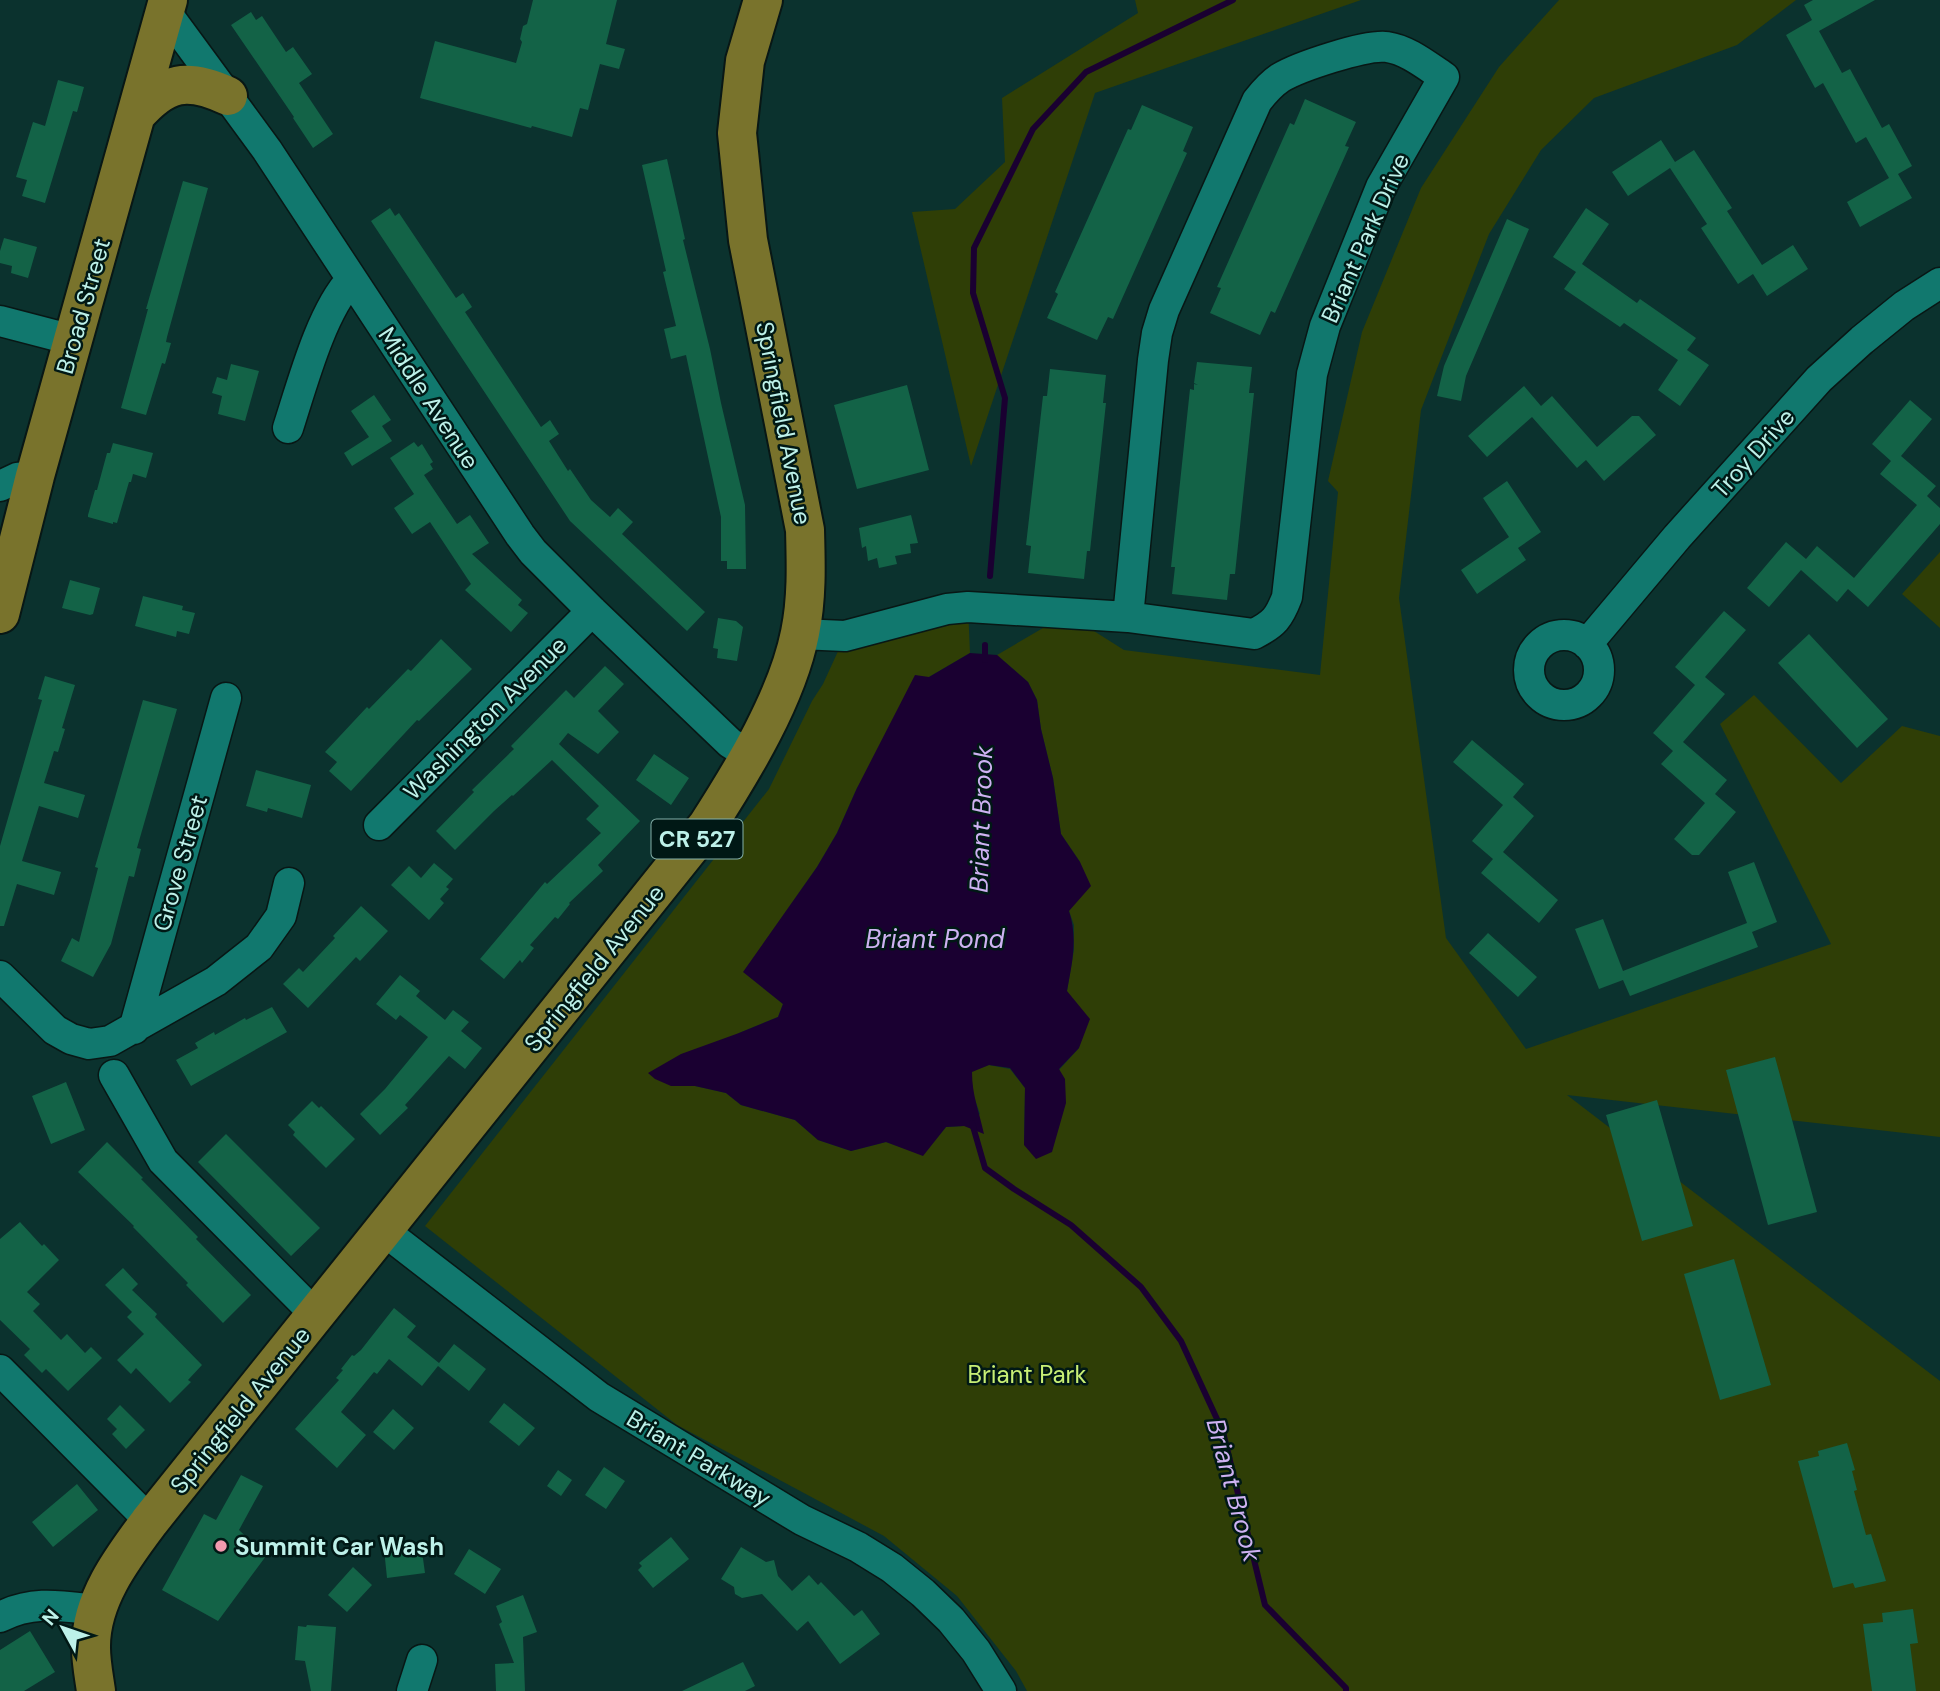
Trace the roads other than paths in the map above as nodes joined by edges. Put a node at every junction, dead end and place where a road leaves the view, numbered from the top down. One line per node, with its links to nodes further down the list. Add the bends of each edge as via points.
1 (763, 0): 14 (main road, Springfield Avenue / CR 527, via 745,61 737,133 748,240 805,530)
2 (163, 4): 3 (street, Middle Avenue); 4 (main road, Broad Street)
3 (228, 96): 4 (main road, via 201,85 176,85); 5 (street, Middle Avenue)
4 (136, 116): 8 (main road, Broad Street)
5 (351, 280): 9 (street, via 335,301); 11 (street, Middle Avenue, via 520,535)
6 (1940, 283): 15 (street, Troy Drive, via 1904,306 1819,379)
7 (0, 321): 8 (street)
8 (73, 340): 10 (main road, Broad Street)
9 (288, 428)
10 (18, 481): 12 (main road, Broad Street)
11 (592, 611): 17 (street, Middle Avenue, via 730,743); 18 (street, Washington Avenue)
12 (0, 614)
13 (1128, 617): 13 (street, Briant Park Drive, via 1254,634 1280,614 1287,597 1317,351 1381,187 1444,77 1407,53 1388,47 1350,52 1288,74 1257,101 1157,333); 14 (street, Briant Park Drive, via 968,607 845,636)
14 (800, 634): 17 (main road, Springfield Avenue / CR 527, via 782,687)
15 (1587, 644)
16 (226, 698): 21 (street, Grove Street)
17 (750, 755): 23 (main road, Springfield Avenue / CR 527, via 707,827)
18 (379, 825)
19 (289, 883): 21 (street, via 281,916 258,947 216,981)
20 (0, 976): 21 (street, via 40,1017 71,1039 89,1044 110,1041)
21 (134, 1029)
22 (114, 1075): 24 (street, via 163,1161)
23 (384, 1230): 24 (main road, Springfield Avenue / CR 527); 32 (street, Briant Parkway, via 599,1397 802,1520 892,1568 951,1620)
24 (316, 1315): 26 (main road, Springfield Avenue / CR 527)
25 (0, 1370): 26 (street)
26 (150, 1521): 27 (main road, Springfield Avenue / CR 527, via 122,1560)
27 (97, 1610): 28 (street, via 40,1604); 30 (main road, CR 527, via 91,1646)
28 (0, 1618)
29 (422, 1660): 31 (street)
30 (96, 1691)
31 (412, 1691)
32 (1001, 1691)

